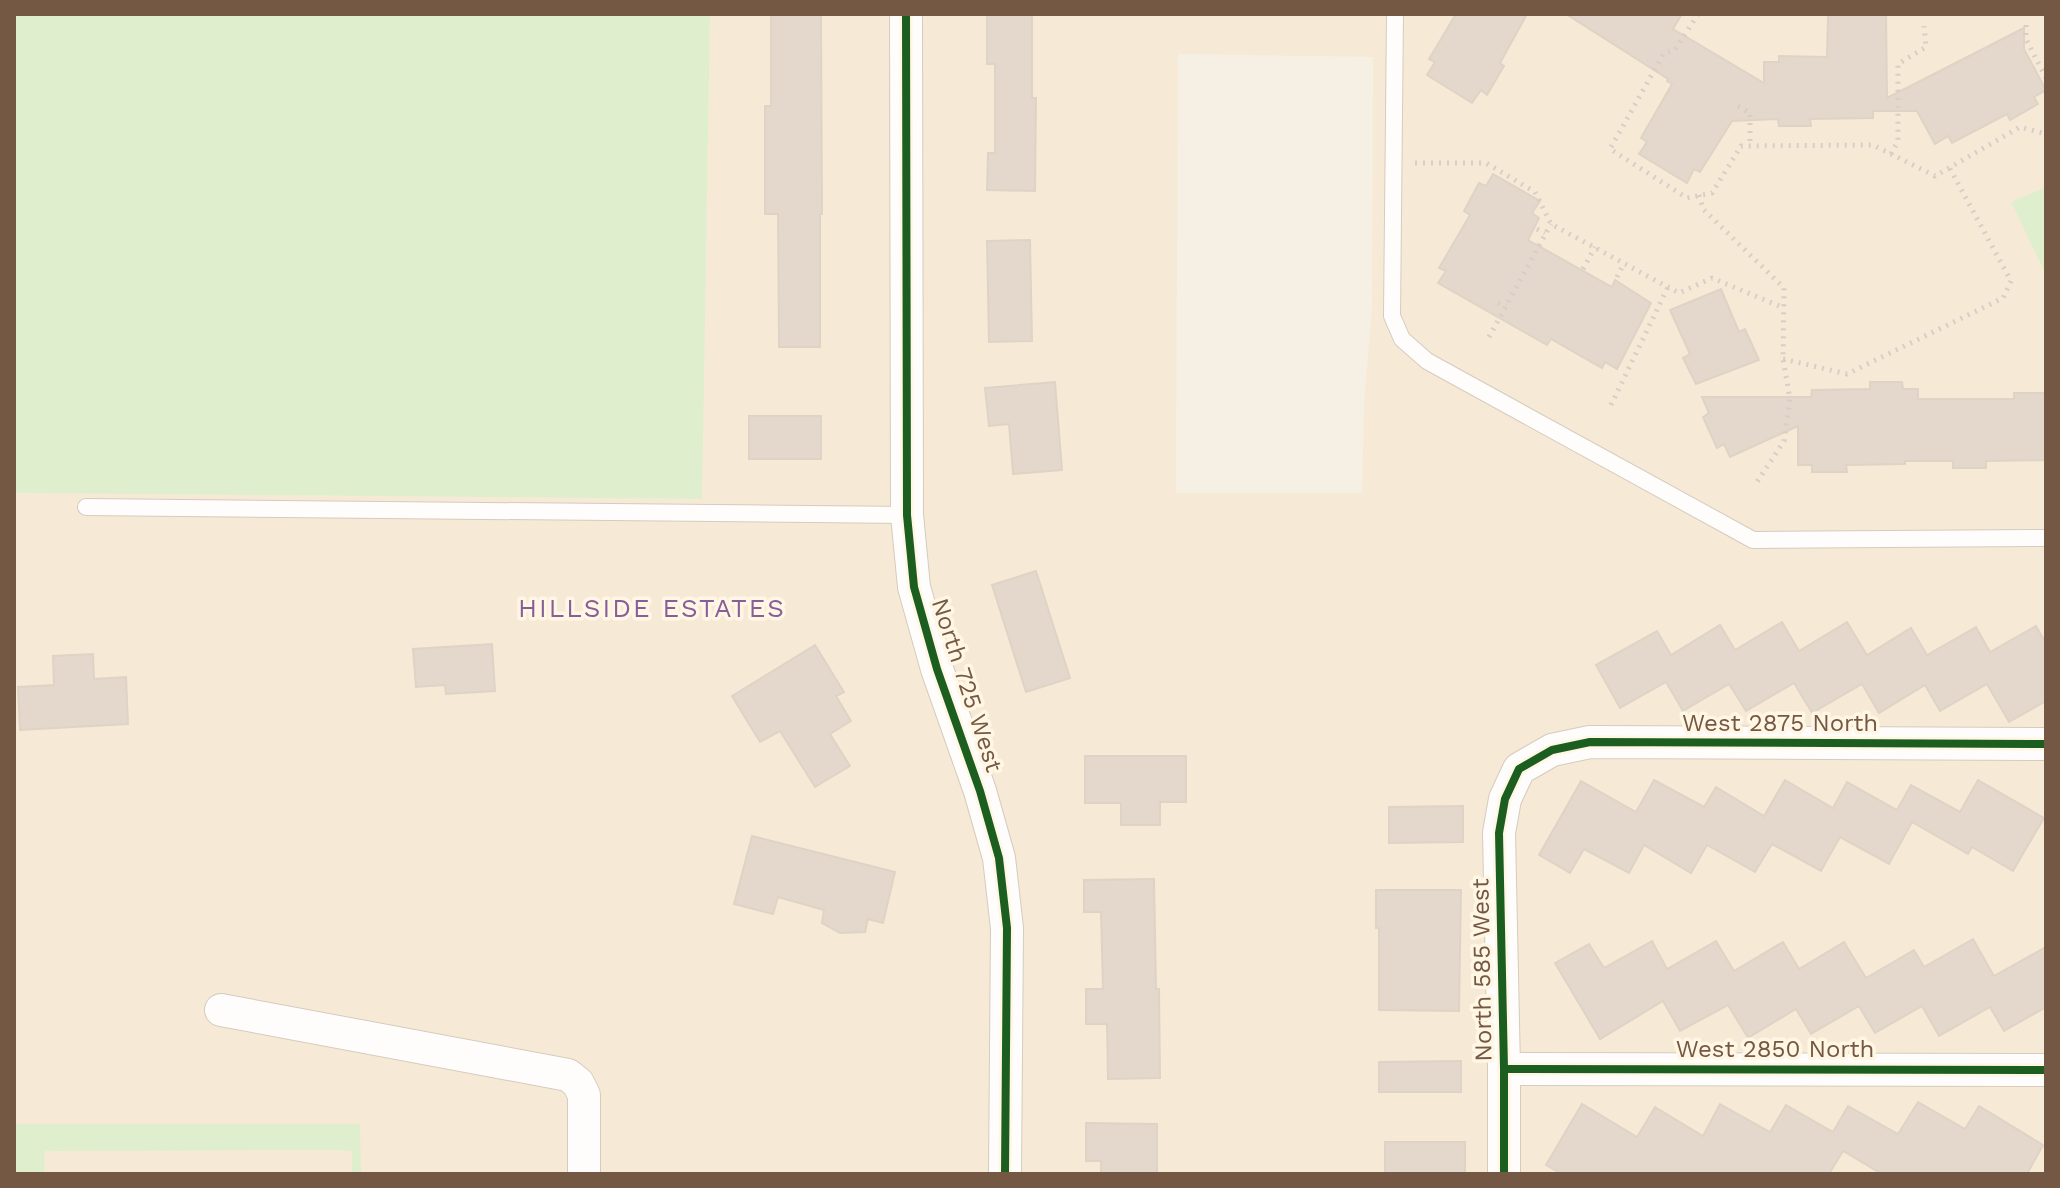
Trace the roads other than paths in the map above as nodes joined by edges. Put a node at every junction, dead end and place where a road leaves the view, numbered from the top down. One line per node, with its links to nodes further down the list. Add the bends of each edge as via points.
1 (906, 14): 4 (street, North 725 West)
2 (1395, 14): 5 (lane, via 1392,316 1402,339 1427,361 1753,540)
3 (86, 507): 4 (lane)
4 (907, 515): 12 (street, North 725 West, via 914,587 999,858 1007,928)
5 (2046, 538)
6 (2046, 744): 7 (street, West 2875 North, via 1590,742 1552,750)
7 (1519, 769): 9 (street, North 585 West, via 1505,799 1499,833)
8 (221, 1010): 11 (street, via 568,1075 584,1095)
9 (1504, 1069): 10 (street, West 2850 North); 13 (street, North 585 West)
10 (2046, 1070)
11 (584, 1174)
12 (1005, 1174)
13 (1504, 1174)

